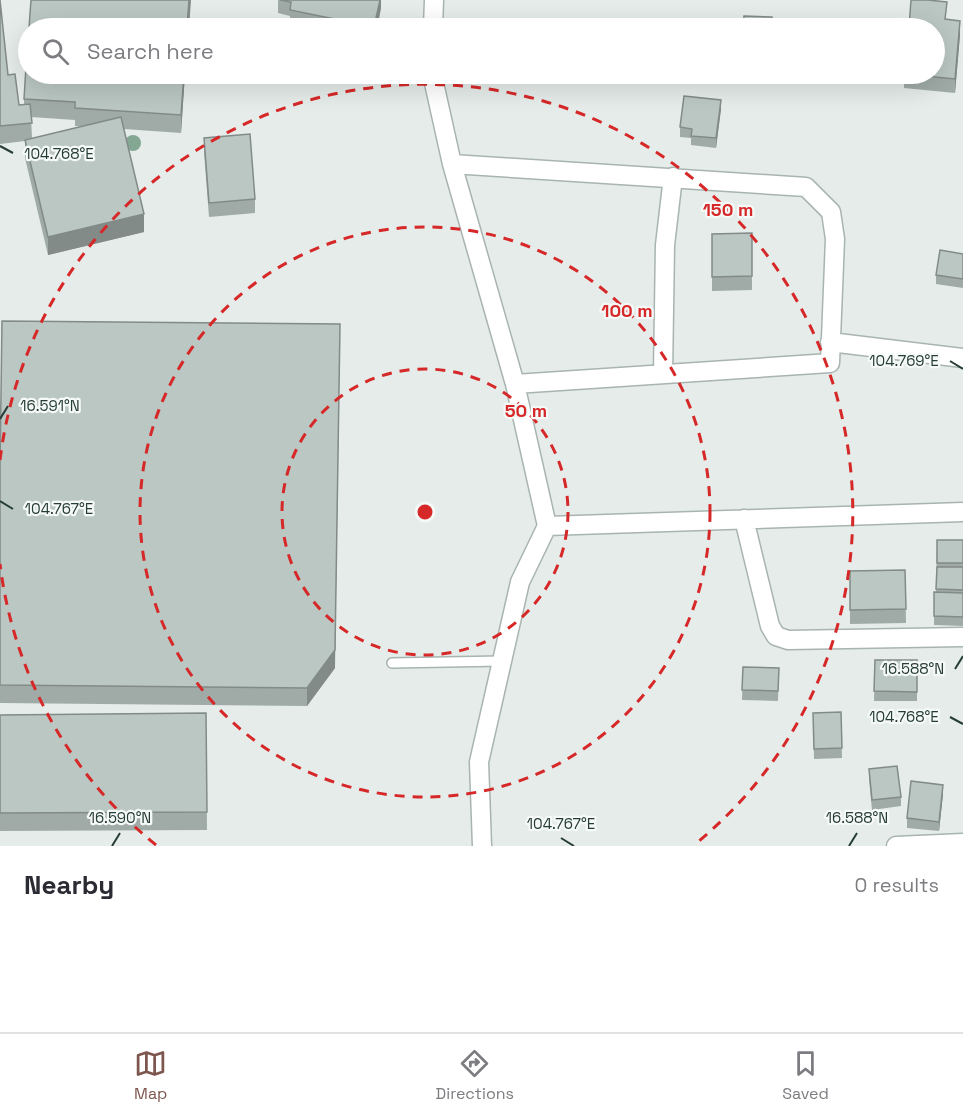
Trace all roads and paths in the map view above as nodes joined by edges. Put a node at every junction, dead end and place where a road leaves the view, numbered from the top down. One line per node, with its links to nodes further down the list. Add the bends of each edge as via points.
1 (434, 0): 2 (street)
2 (433, 18)
3 (434, 84): 4 (street)
4 (452, 164): 5 (street); 9 (street)
5 (673, 177): 6 (street, via 806,187 831,212 835,239); 8 (street, via 665,245)
6 (830, 342): 7 (street); 8 (street, via 830,363)
7 (963, 357)
8 (663, 374): 9 (street)
9 (515, 384): 12 (street)
10 (963, 512): 11 (street)
11 (744, 519): 12 (street); 13 (street, via 770,626 776,636 788,640)
12 (547, 526): 14 (street, via 520,582)
13 (963, 637)
14 (502, 661): 15 (lane); 17 (street, via 479,762)
15 (392, 663)
16 (963, 843): 18 (street)
17 (483, 846)
18 (896, 846)

